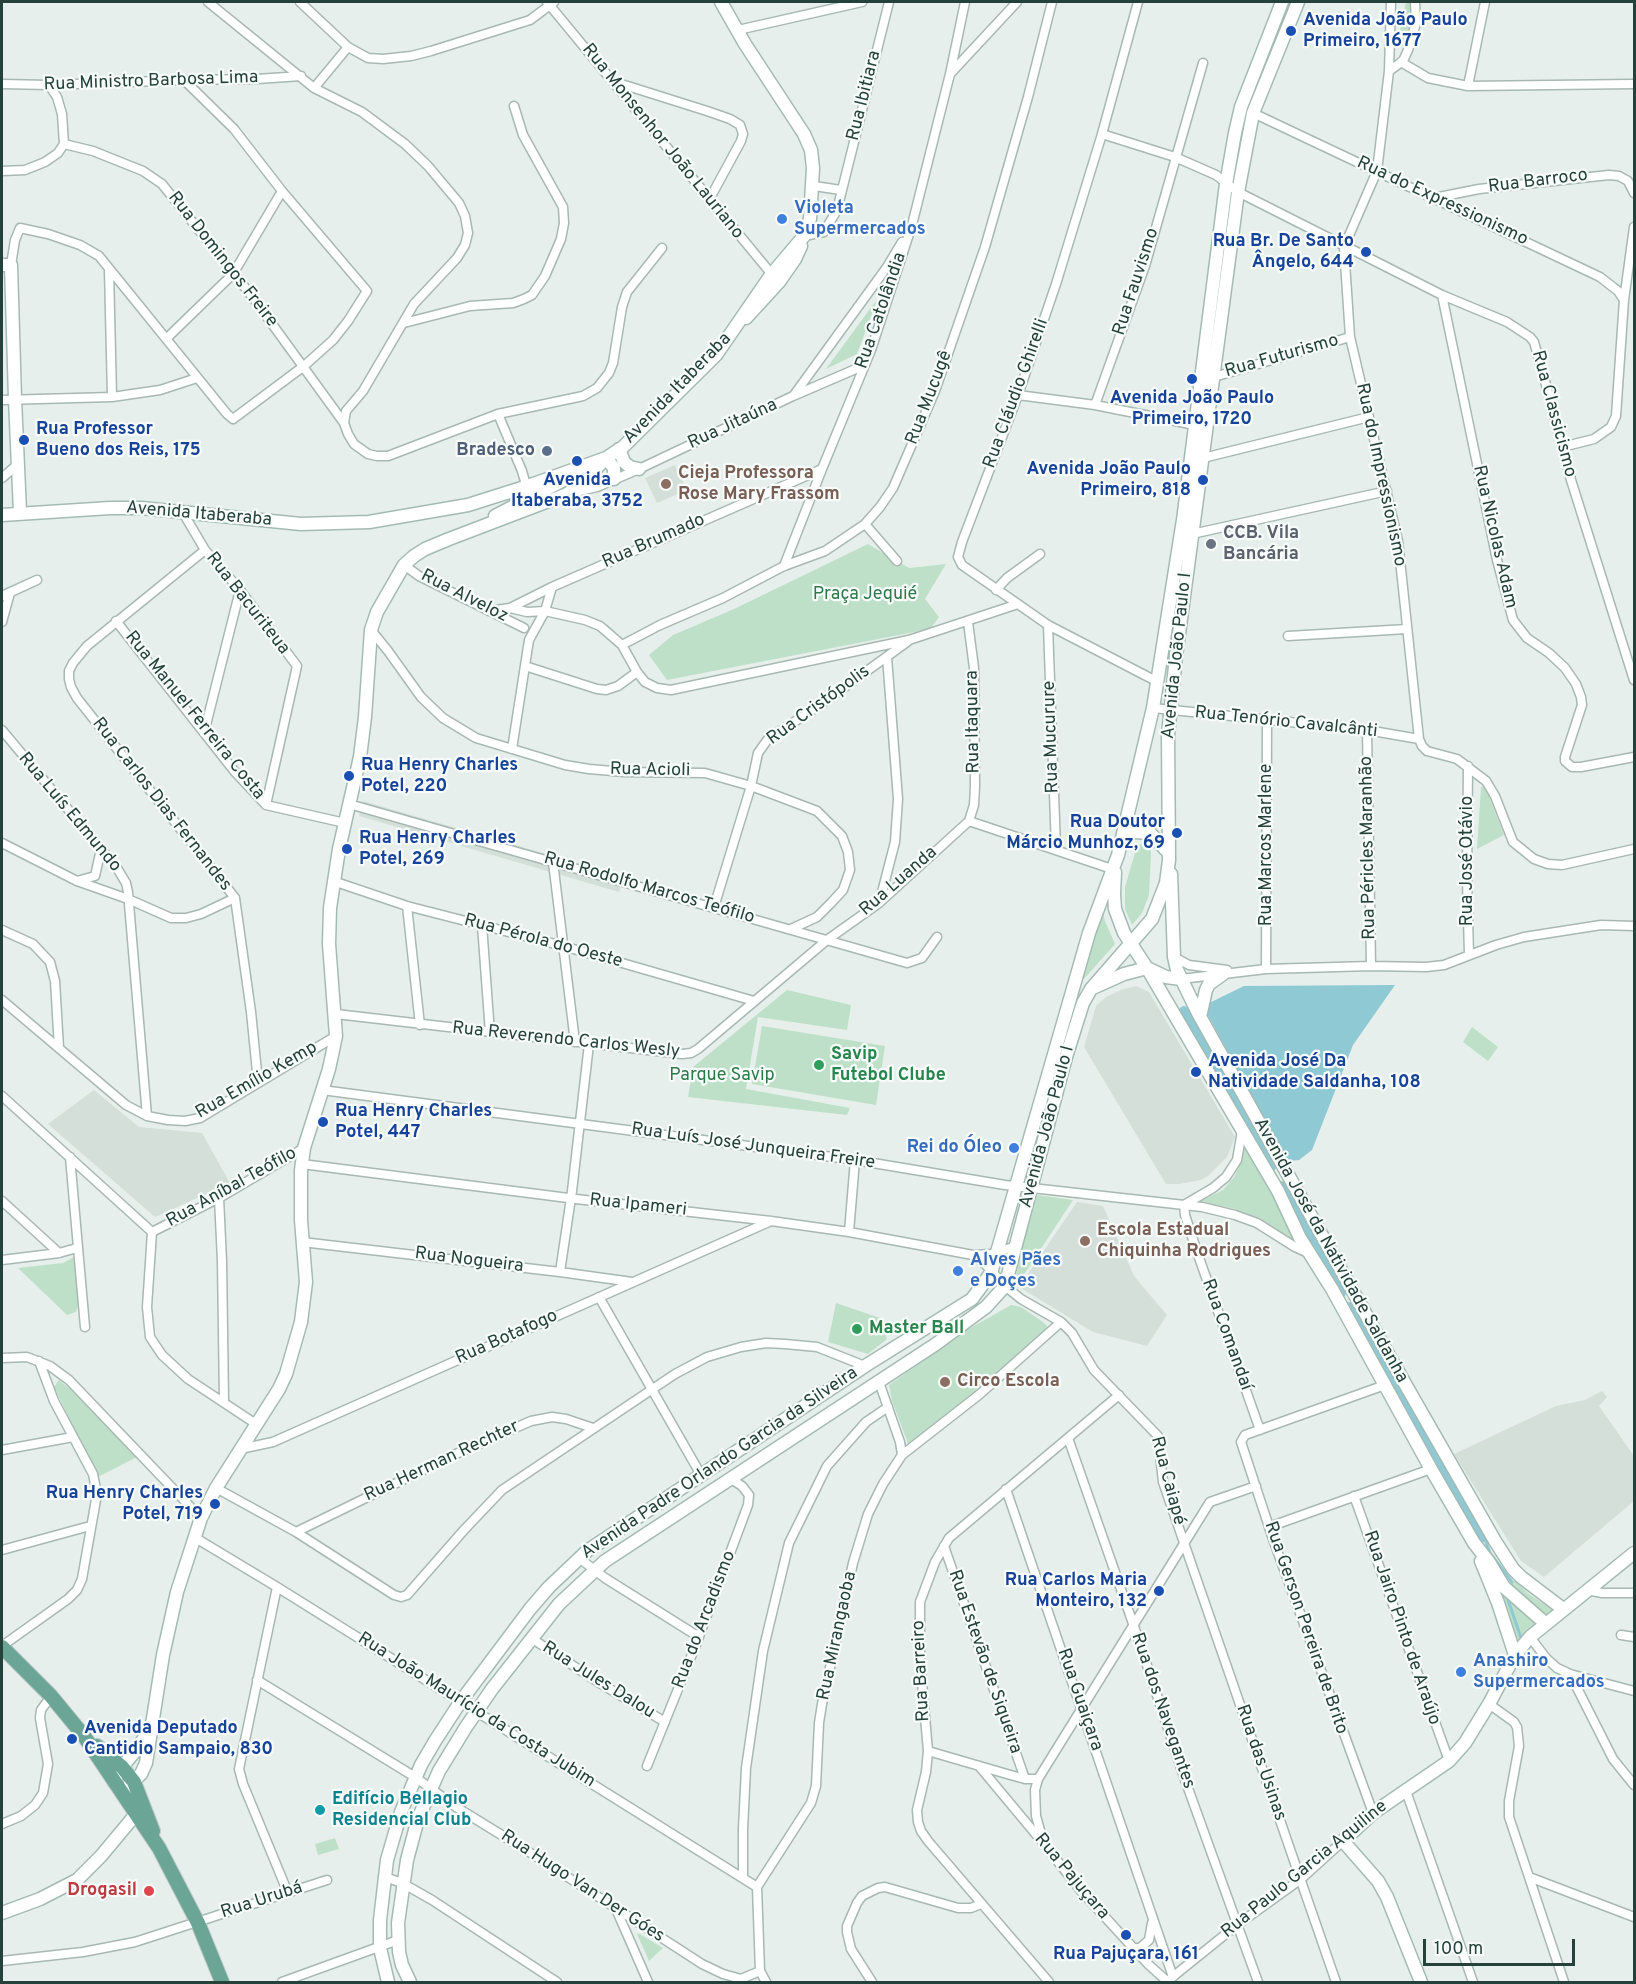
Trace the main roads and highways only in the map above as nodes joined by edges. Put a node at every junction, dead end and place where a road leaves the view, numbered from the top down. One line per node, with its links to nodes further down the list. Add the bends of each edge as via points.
1 (721, 2): 7 (main road, Avenida Itaberaba, via 811,150 814,186 810,219 804,236 775,278 746,309 716,355)
2 (1282, 2): 4 (main road, Avenida João Paulo I)
3 (1298, 2): 5 (main road, Avenida João Paulo I)
4 (1259, 59): 5 (main road, via 1251,93); 18 (main road, Avenida João Paulo I, via 1238,118 1226,184 1177,566 1153,708)
5 (1253, 113): 20 (main road, Avenida João Paulo I, via 1238,192 1170,711)
6 (6, 265): 15 (main road)
7 (619, 449): 8 (main road, Avenida Itaberaba); 9 (main road, via 627,465)
8 (606, 458): 10 (main road, via 614,468); 11 (main road, Avenida Itaberaba); 14 (main road, Avenida Itaberaba, via 567,494)
9 (639, 469)
10 (614, 479)
11 (528, 492): 12 (main road, Avenida Itaberaba); 13 (main road)
12 (468, 505): 13 (main road, Avenida Itaberaba); 15 (main road, Avenida Itaberaba, via 402,518 335,524 110,508)
13 (502, 511): 14 (main road, Avenida Itaberaba); 17 (main road)
14 (524, 511): 17 (main road)
15 (21, 512): 16 (main road, Avenida Itaberaba)
16 (2, 515)
17 (477, 528): 36 (main road, via 425,549 404,565 376,612 371,630 360,757 333,881 329,926 336,1036 302,1164 306,1282 301,1322 279,1389 201,1518 177,1592)
18 (1124, 833): 19 (main road, Avenida João Paulo I); 20 (main road, via 1151,834)
19 (1118, 855): 21 (main road, Avenida José da Natividade Saldanha, via 1115,909); 28 (main road, Avenida João Paulo I, via 1089,933)
20 (1169, 856): 21 (main road, Avenida João Paulo I, via 1160,903); 24 (main road, Avenida José da Natividade Saldanha, via 1174,957)
21 (1131, 944): 22 (main road, Avenida José da Natividade Saldanha); 25 (main road, Avenida João Paulo I)
22 (1147, 968): 24 (main road); 25 (main road); 26 (main road, Avenida José da Natividade Saldanha)
23 (1223, 974): 27 (main road, via 1209,984)
24 (1180, 979): 27 (main road, Avenida José da Natividade Saldanha)
25 (1091, 989): 29 (main road, Avenida João Paulo I, via 1069,1047)
26 (1169, 1007): 27 (main road, via 1174,998 1180,997); 30 (main road, Avenida José da Natividade Saldanha, via 1278,1191 1300,1238)
27 (1199, 1015): 32 (main road, Avenida José da Natividade Saldanha, via 1495,1541 1514,1569)
28 (991, 1273): 45 (main road, Avenida Padre Orlando Garcia da Silveira, via 972,1299 586,1551 549,1587 461,1701 415,1777 393,1837 385,1877 380,1948)
29 (1005, 1286): 46 (main road, Avenida Padre Orlando Garcia da Silveira, via 986,1307 936,1344 605,1561 559,1604 477,1711 431,1789 402,1883 398,1940)
30 (1474, 1543): 33 (main road, Avenida José da Natividade Saldanha, via 1504,1587); 35 (main road)
31 (1635, 1553): 32 (main road, Rua Paulo Garcia Aquiline)
32 (1563, 1610): 33 (main road, Rua Paulo Garcia Aquiline)
33 (1546, 1623): 35 (main road, Rua Paulo Garcia Aquiline)
34 (2, 1647): 37 (main road)
35 (1515, 1655): 47 (main road, Rua Paulo Garcia Aquiline, via 1465,1743 1449,1761 1373,1813 1343,1841 1387,1897)
36 (152, 1725): 38 (main road); 39 (main road, via 146,1763)
37 (84, 1736): 38 (main road); 40 (main road)
38 (122, 1767): 39 (main road); 40 (main road)
39 (134, 1782): 40 (main road); 42 (main road)
40 (118, 1787): 41 (main road)
41 (136, 1814): 42 (main road); 43 (main road, via 77,1880)
42 (159, 1848): 44 (main road, via 198,1923)
43 (2, 1913)
44 (217, 1981)
45 (388, 1983)
46 (410, 1983)
47 (1421, 1983)

